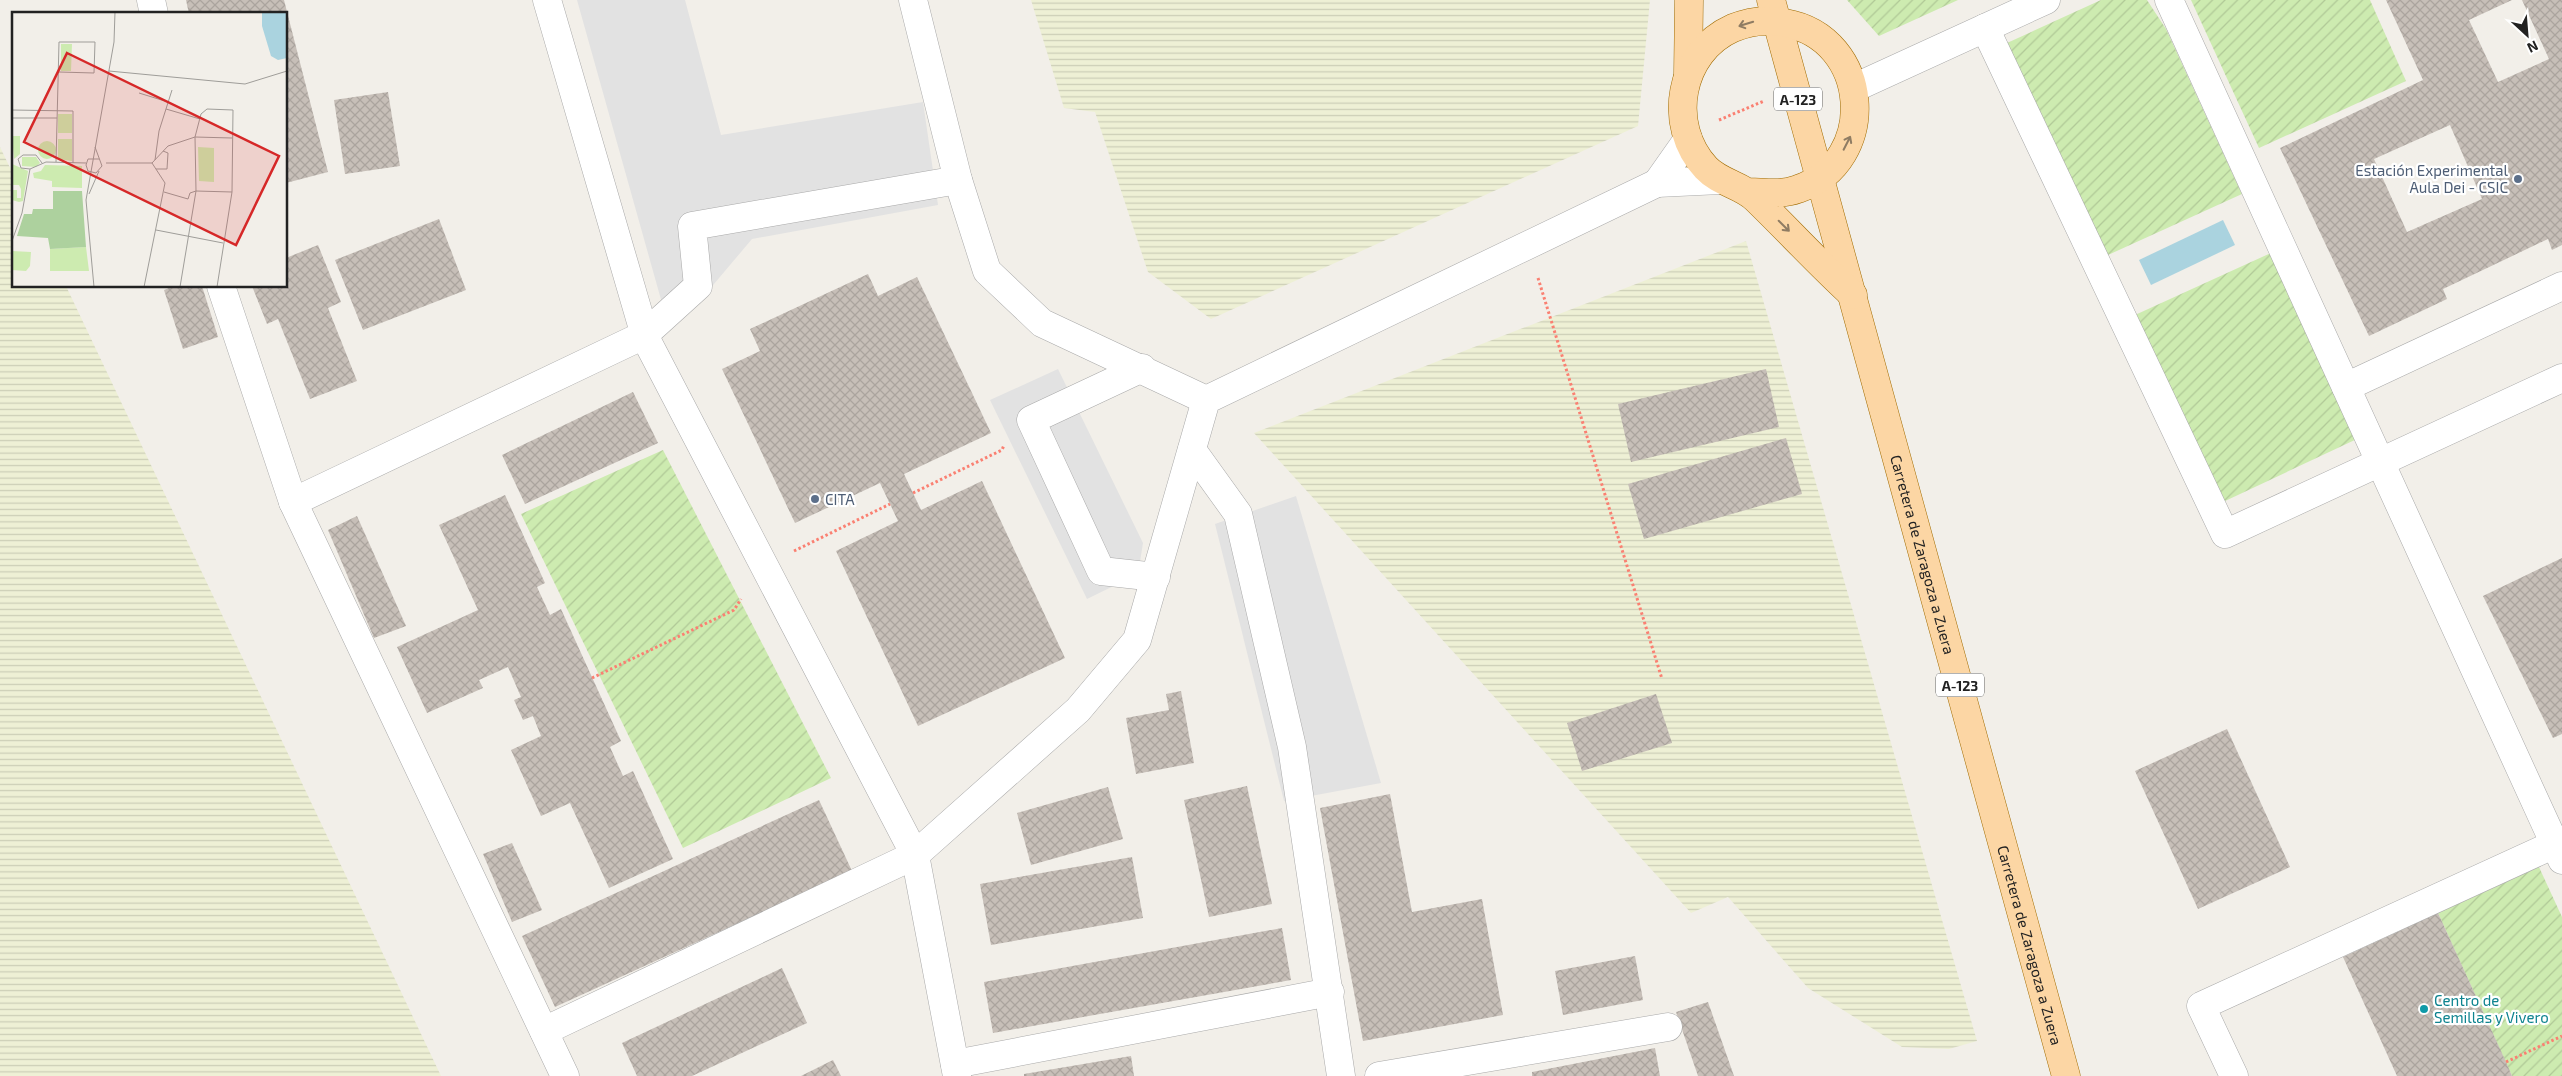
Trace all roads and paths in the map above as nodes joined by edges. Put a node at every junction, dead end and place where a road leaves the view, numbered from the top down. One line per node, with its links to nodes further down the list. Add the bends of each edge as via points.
1 (547, 0): 20 (lane)
2 (913, 0): 12 (lane)
3 (1689, 0): 8 (main road)
4 (2046, 0): 7 (lane)
5 (2169, 0): 23 (lane)
6 (1774, 10): 8 (main road, one-way to 8, via 1714,40 1699,55); 9 (main road, via 1825,41 1847,69); 11 (main road, A-123)
7 (1985, 28): 9 (lane); 26 (lane, via 2225,534)
8 (1688, 75): 10 (main road, via 1682,113)
9 (1854, 88): 11 (main road, one-way to 9, via 1838,160 1850,138 1856,113)
10 (1688, 139): 13 (main road, via 1701,162); 14 (lane)
11 (1819, 178): 15 (main road, via 1798,189 1774,194); 19 (main road, Carretera de Zaragoza a Zuera / A-123)
12 (958, 180): 20 (lane, via 692,226 698,286); 21 (lane, via 987,271 1042,323)
13 (1720, 180): 14 (lane); 15 (main road)
14 (1657, 183): 16 (lane)
15 (1749, 192): 19 (main road, one-way to 19)
16 (1527, 244): 24 (lane); 29 (path)
17 (2562, 286): 23 (lane)
18 (222, 288): 27 (lane)
19 (1853, 295): 41 (main road, Carretera de Zaragoza a Zuera / A-123)
20 (644, 335): 27 (lane); 31 (lane)
21 (1142, 368): 24 (lane); 28 (lane, via 1031,420 1101,571)
22 (2562, 378): 26 (lane)
23 (2346, 387): 26 (lane)
24 (1206, 400): 25 (lane)
25 (1192, 450): 28 (lane); 32 (lane, via 1238,514 1292,746)
26 (2380, 462): 30 (lane)
27 (293, 502): 34 (lane)
28 (1156, 577): 31 (lane, via 1137,640 1078,710)
29 (1662, 679)
30 (2558, 852): 42 (lane, via 2202,1006)
31 (915, 855): 34 (lane); 37 (lane)
32 (1330, 992): 37 (lane); 39 (lane)
33 (1668, 1027): 40 (lane)
34 (544, 1032): 38 (lane)
35 (2562, 1036): 36 (path)
36 (2506, 1062)
37 (956, 1070)
38 (565, 1076)
39 (1341, 1076)
40 (1379, 1076)
41 (2066, 1076)
42 (2234, 1076)

